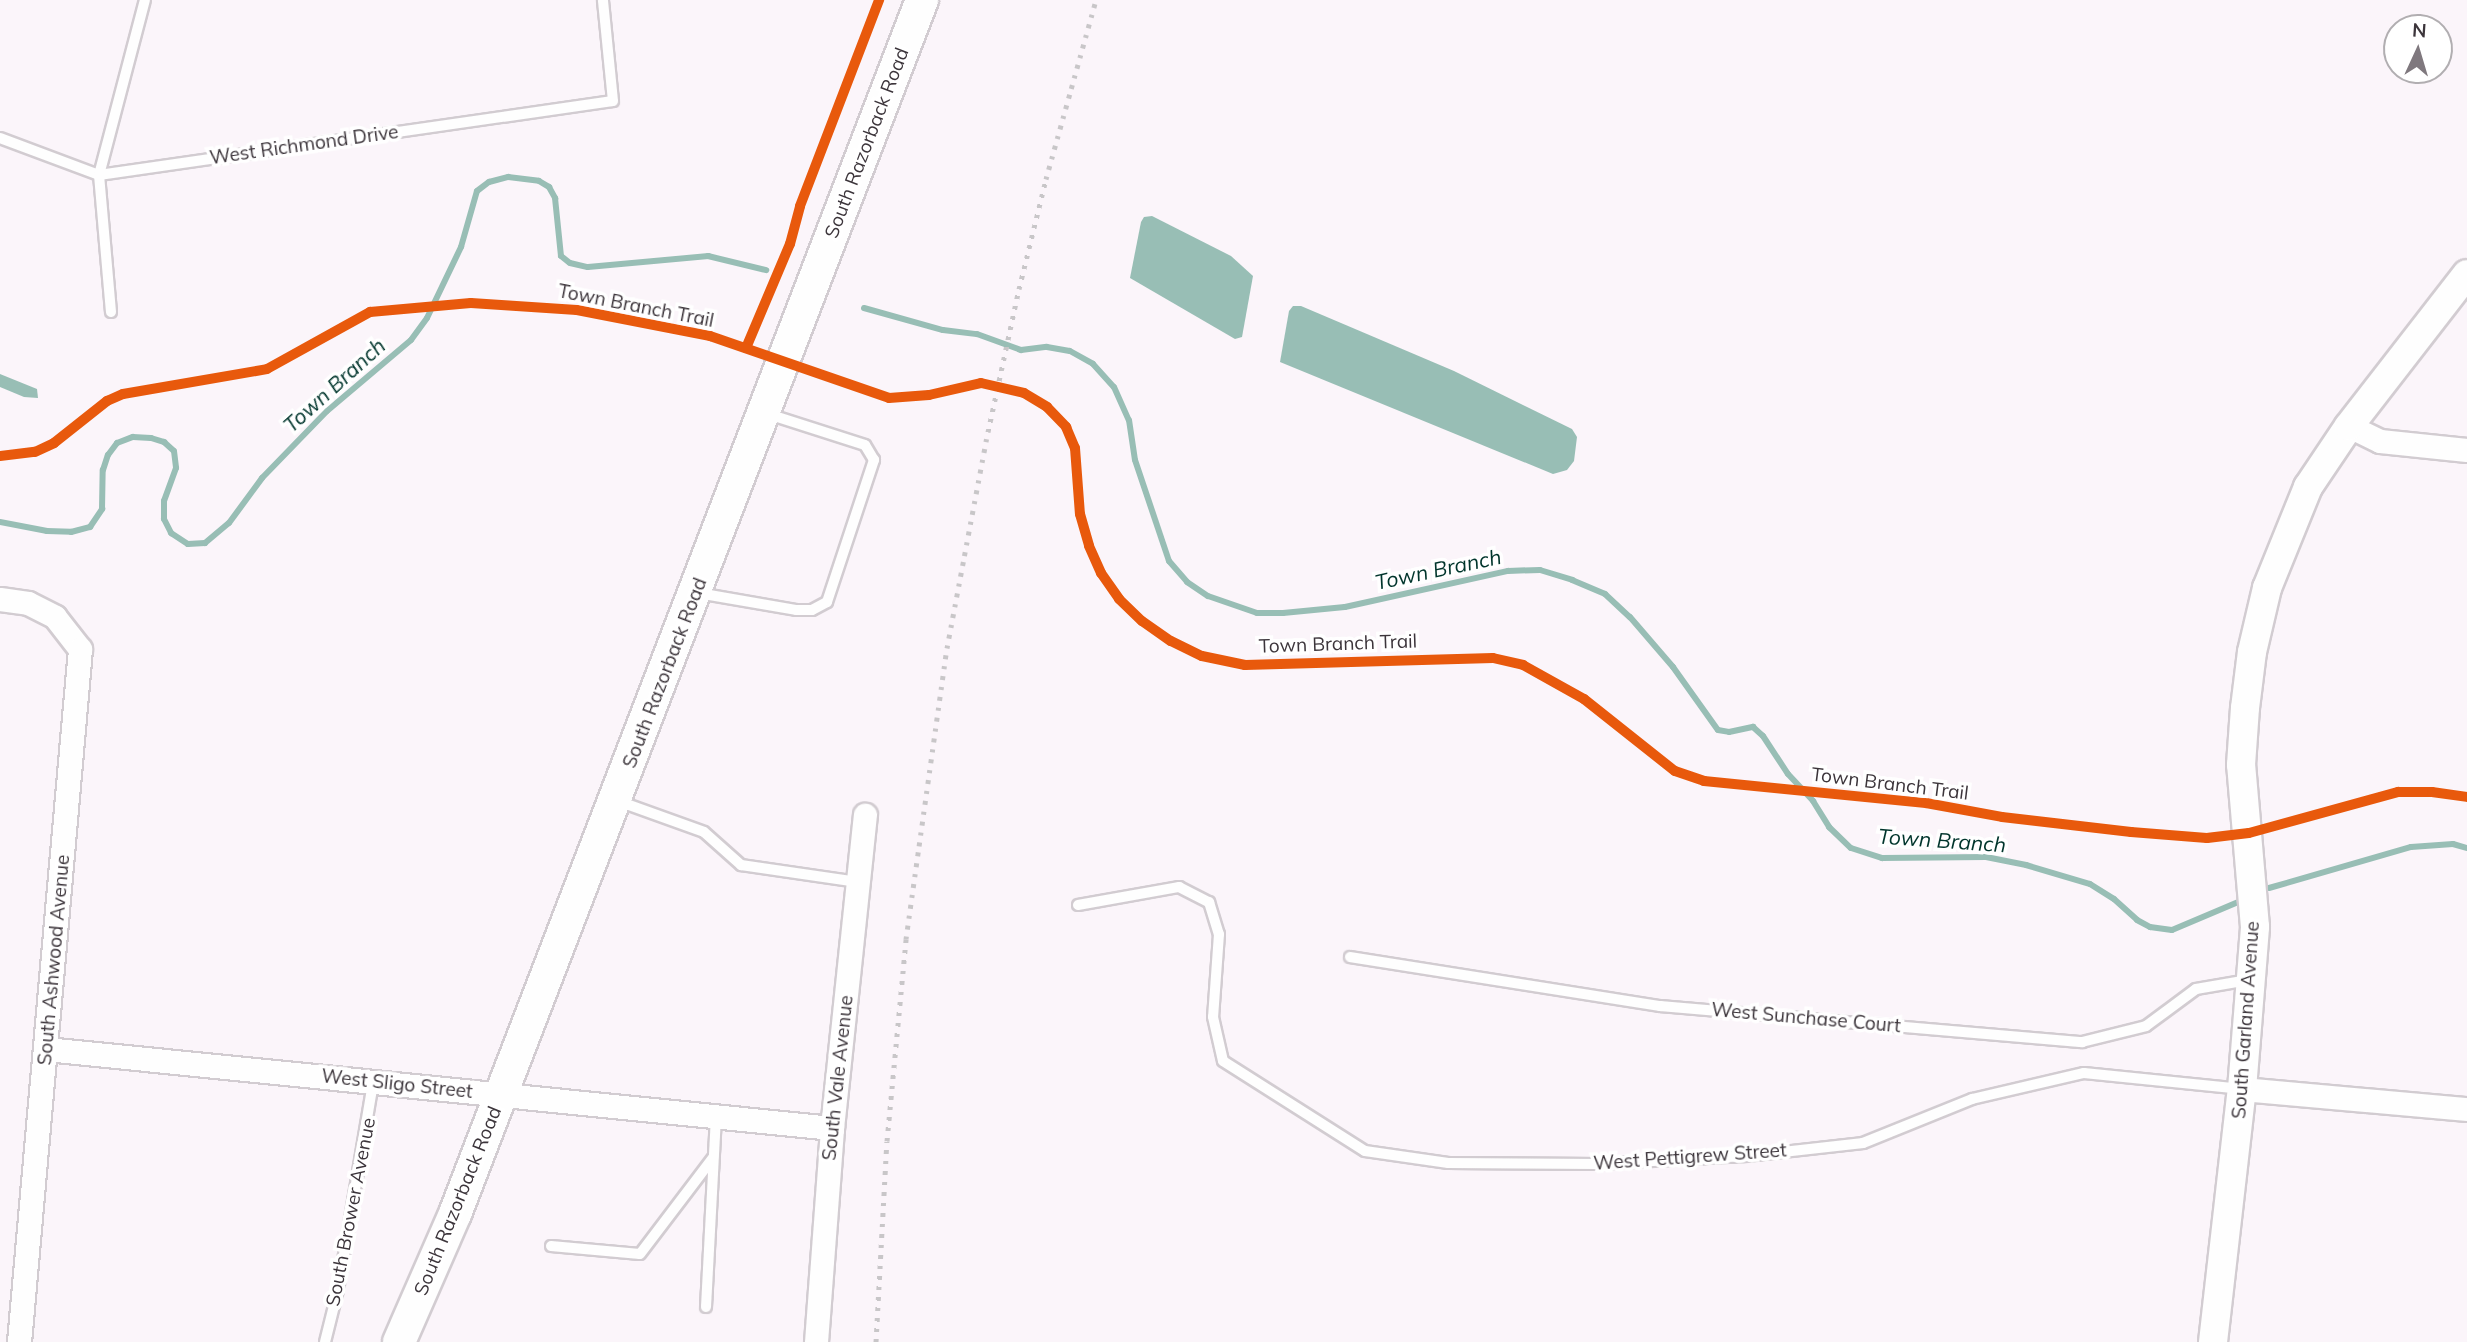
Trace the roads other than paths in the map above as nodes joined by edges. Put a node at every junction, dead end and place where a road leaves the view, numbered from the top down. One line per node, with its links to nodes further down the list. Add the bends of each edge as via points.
1 (145, 0): 5 (lane)
2 (603, 0): 5 (lane, West Richmond Drive, via 613,101)
3 (922, 0): 8 (main road, South Razorback Road)
4 (0, 138): 5 (lane, West Richmond Drive)
5 (99, 175): 7 (lane)
6 (2467, 274): 9 (street, South Garland Avenue)
7 (111, 312)
8 (763, 413): 11 (main road, South Razorback Road); 11 (lane, via 865,445 874,460 827,602 812,610 796,610)
9 (2349, 426): 10 (street, via 2380,441); 18 (street, South Garland Avenue, via 2308,487 2285,537 2252,652 2241,765 2255,928)
10 (2467, 450)
11 (696, 592): 13 (main road, South Razorback Road)
12 (0, 599): 19 (street, South Ashwood Avenue, via 28,603 55,617 80,649)
13 (615, 800): 15 (lane, via 704,832 741,865); 22 (main road, South Razorback Road)
14 (865, 815): 15 (street, South Vale Avenue)
15 (858, 882): 25 (street, South Vale Avenue)
16 (1078, 905): 21 (lane, West Pettigrew Street, via 1179,887 1209,902 1219,934 1213,1017 1223,1061 1365,1151 1448,1163 1597,1164 1747,1156 1863,1143 1972,1099 2084,1073)
17 (1350, 957): 18 (lane, West Sunchase Court, via 1660,1006 2082,1042 2146,1026 2196,989)
18 (2251, 979): 21 (street, South Garland Avenue)
19 (46, 1049): 20 (street, West Sligo Street); 29 (street, South Ashwood Avenue)
20 (373, 1082): 22 (street, West Sligo Street); 30 (lane, South Brower Avenue, via 341,1277)
21 (2242, 1089): 23 (street, West Pettigrew Street); 33 (street, South Garland Avenue)
22 (501, 1094): 24 (street, West Sligo Street); 31 (main road, South Razorback Road)
23 (2467, 1109)
24 (716, 1116): 25 (street, West Sligo Street); 26 (lane)
25 (832, 1128): 32 (street, South Vale Avenue)
26 (713, 1158): 27 (lane, via 640,1254); 28 (lane)
27 (551, 1246)
28 (706, 1307)
29 (19, 1342)
30 (325, 1342)
31 (399, 1342)
32 (816, 1342)
33 (2213, 1342)

